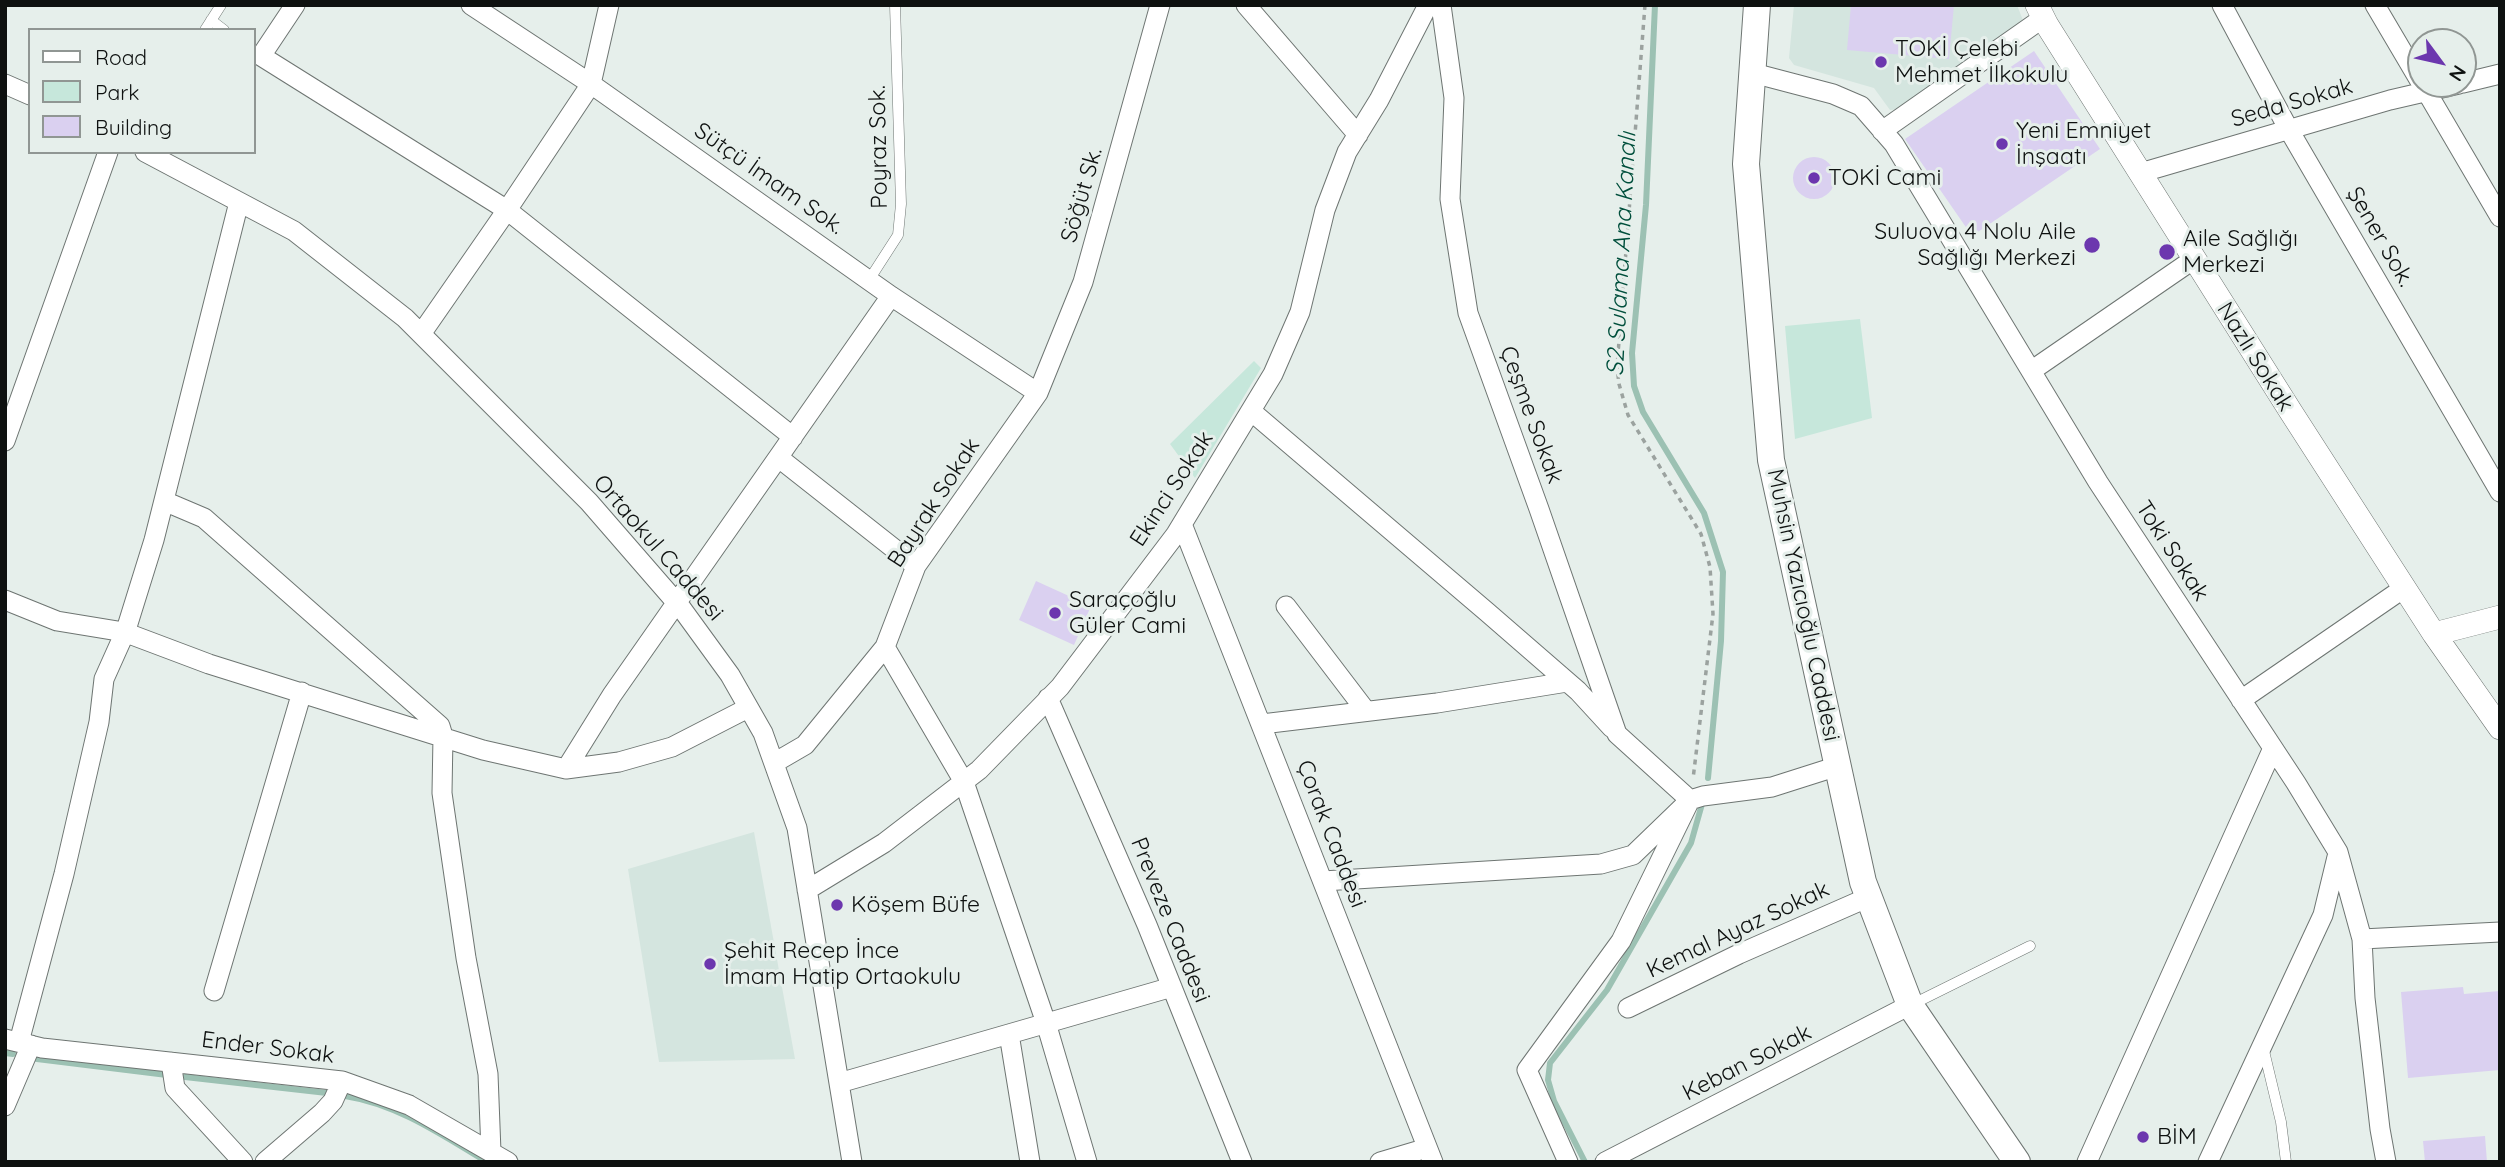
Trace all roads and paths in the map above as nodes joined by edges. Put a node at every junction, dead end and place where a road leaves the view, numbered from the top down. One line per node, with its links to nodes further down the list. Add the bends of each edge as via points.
1 (221, 5): 15 (lane)
2 (295, 5): 18 (street)
3 (471, 5): 23 (street, Sütçü İmam Sok.)
4 (609, 5): 23 (street)
5 (895, 5): 38 (lane, Poyraz Sok., via 901,204 898,235)
6 (1160, 5): 42 (street, Söğüt Sk., via 1083,282)
7 (1246, 5): 30 (street)
8 (1428, 5): 30 (street, Ekinci Sokak)
9 (1441, 5): 67 (street, Çeşme Sokak, via 1454,98 1450,199 1468,313)
10 (1645, 5): 74 (path, via 1617,367 1628,415 1701,534 1710,567 1713,614)
11 (1757, 5): 20 (main road, Muhsin Yazıcıoğlu Caddesi)
12 (2221, 5): 28 (street, Şener Sok.)
13 (2375, 5): 19 (street)
14 (2040, 12): 29 (street); 33 (street, Nazlı Sokak)
15 (211, 20): 16 (lane); 17 (lane)
16 (206, 28)
17 (221, 28)
18 (257, 54): 35 (street)
19 (2407, 59)
20 (1753, 73): 29 (street, Toki Sokak, via 1861,106); 71 (main road, Muhsin Yazıcıoğlu Caddesi, via 1746,163 1771,460)
21 (2500, 74): 22 (street, Seda Sokak)
22 (2477, 79)
23 (591, 83): 35 (street); 38 (street, Sütçü İmam Sok.)
24 (5, 84): 26 (street)
25 (2407, 91): 28 (street, Seda Sokak)
26 (28, 94)
27 (2430, 98): 36 (street)
28 (2289, 130): 33 (street, Seda Sokak); 47 (street, Şener Sok.)
29 (1882, 131): 41 (street, Toki Sokak)
30 (1357, 135): 43 (street, Ekinci Sokak, via 1325,210 1300,312)
31 (107, 154): 45 (street)
32 (149, 154): 34 (street, Ortaokul Caddesi)
33 (2140, 173): 37 (street, Nazlı Sokak)
34 (239, 202): 40 (street, Ortaokul Caddesi, via 294,231); 48 (street)
35 (507, 211): 40 (street); 44 (street)
36 (2500, 218)
37 (2194, 259): 41 (street); 51 (street, Nazlı Sokak)
38 (869, 280): 39 (street, Sütçü İmam Sok.)
39 (891, 296): 42 (street, Sütçü İmam Sok.); 44 (street)
40 (421, 334): 53 (street, Ortaokul Caddesi, via 589,502)
41 (2031, 371): 62 (street, Toki Sokak)
42 (1038, 393): 50 (street, Bayrak Sokak)
43 (1251, 411): 49 (street, Ekinci Sokak); 59 (street)
44 (793, 437): 46 (street)
45 (5, 441)
46 (779, 458): 50 (street); 53 (street)
47 (2500, 492)
48 (164, 501): 56 (street); 68 (street, via 204,518 440,726)
49 (1182, 524): 61 (street, Ekinci Sokak); 65 (street, Çorak Caddesi)
50 (916, 566): 58 (street, Bayrak Sokak)
51 (2404, 588): 57 (street, Nazlı Sokak); 62 (street)
52 (5, 600): 56 (street, via 57,621)
53 (677, 604): 63 (street, Ortaokul Caddesi, via 730,675); 72 (street)
54 (1286, 606): 64 (street)
55 (2500, 617): 57 (street)
56 (124, 632): 60 (street); 88 (street, via 104,679 99,722 70,849)
57 (2434, 634): 66 (street, Nazlı Sokak)
58 (885, 647): 70 (street, Bayrak Sokak, via 806,745); 73 (street)
59 (1567, 682): 64 (street); 67 (street)
60 (302, 692): 68 (street); 83 (street)
61 (1048, 698): 73 (street, Ekinci Sokak); 82 (street, Preveze Caddesi)
62 (2241, 700): 69 (street, Toki Sokak)
63 (748, 708): 70 (street, Ortaokul Caddesi); 72 (street, via 672,747 619,762)
64 (1366, 711): 65 (street)
65 (1262, 724): 76 (street, Çorak Caddesi)
66 (2500, 728)
67 (1617, 734): 74 (street, Çeşme Sokak)
68 (443, 736): 72 (street); 95 (street, via 442,793)
69 (2273, 748): 75 (street, Toki Sokak); 106 (street)
70 (774, 764): 77 (street, Ortaokul Caddesi, via 797,828)
71 (1838, 766): 74 (street, via 1772,787); 78 (main road, Muhsin Yazıcıoğlu Caddesi)
72 (566, 769)
73 (964, 782): 77 (street, Ekinci Sokak, via 884,843); 86 (street)
74 (1690, 800): 76 (street, via 1633,855 1601,864); 103 (street, via 1621,941 1527,1070)
75 (2338, 852): 80 (street, Toki Sokak); 89 (street, via 2323,915)
76 (1323, 881): 94 (street, Çorak Caddesi)
77 (807, 890): 92 (street, Ortaokul Caddesi)
78 (1869, 897): 84 (main road, Muhsin Yazıcıoğlu Caddesi); 85 (street, Kemal Ayaz Sokak)
79 (2500, 932): 80 (street)
80 (2362, 939): 109 (street, Toki Sokak)
81 (2030, 946): 84 (lane)
82 (1172, 987): 86 (street); 101 (street, Preveze Caddesi)
83 (214, 991)
84 (1910, 1005): 104 (street, Keban Sokak); 105 (main road, Muhsin Yazıcıoğlu Caddesi)
85 (1628, 1008)
86 (1046, 1024): 87 (street); 100 (street)
87 (1009, 1034): 92 (street); 99 (street)
88 (18, 1042): 90 (street, Ender Sokak); 93 (street)
89 (2263, 1047): 107 (street); 108 (lane)
90 (171, 1062): 91 (street, Ender Sokak); 96 (street, via 175,1088)
91 (342, 1082): 95 (street, Ender Sokak, via 410,1105); 97 (street, via 322,1113)
92 (839, 1083): 98 (street, Ortaokul Caddesi)
93 (5, 1106)
94 (1430, 1155): 102 (street)
95 (500, 1157)
96 (243, 1162)
97 (265, 1162)
98 (852, 1162)
99 (1030, 1162)
100 (1087, 1162)
101 (1242, 1162)
102 (1380, 1162)
103 (1568, 1162)
104 (1605, 1162)
105 (2017, 1162)
106 (2087, 1162)
107 (2208, 1162)
108 (2286, 1162)
109 (2386, 1162)

